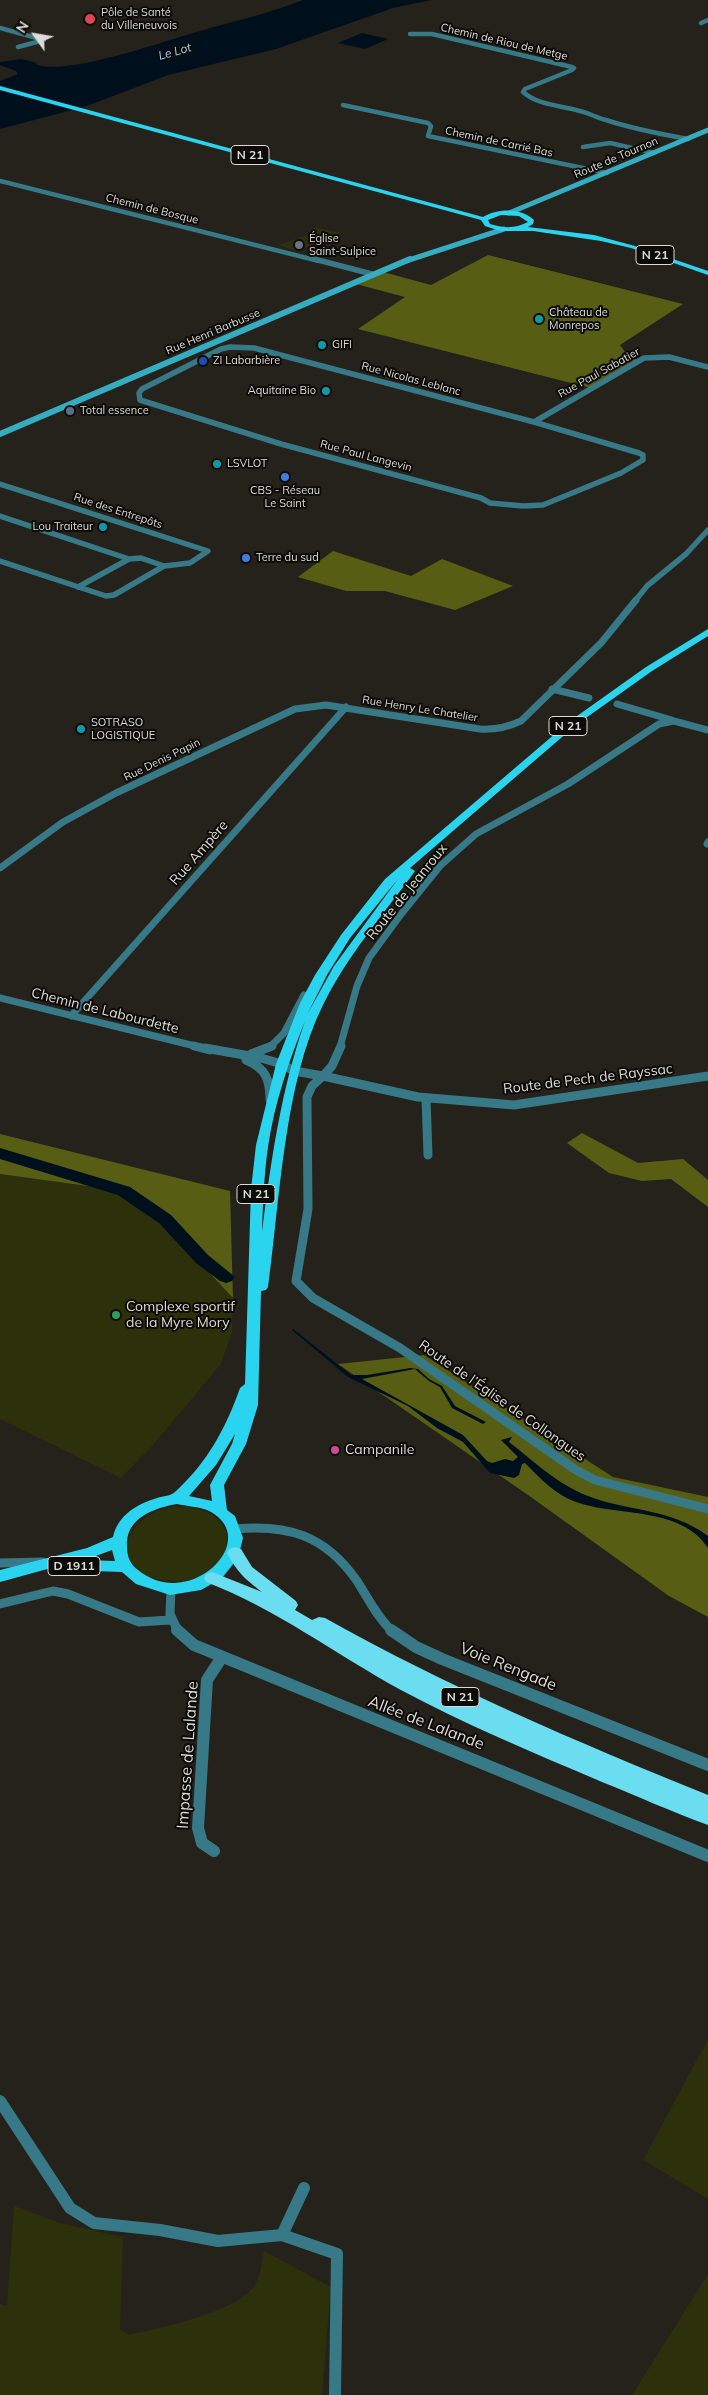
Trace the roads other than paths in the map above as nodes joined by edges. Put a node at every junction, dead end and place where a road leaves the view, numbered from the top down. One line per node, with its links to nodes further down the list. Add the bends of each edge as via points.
1 (708, 20): 2 (street)
2 (702, 22)
3 (0, 28): 5 (street, via 44,40)
4 (410, 34): 9 (street, Chemin de Riou de Metge, via 432,34 572,67 572,70 523,92 543,104 582,111 621,125)
5 (18, 47)
6 (0, 88): 14 (main road, N 21, via 344,180)
7 (343, 105): 12 (street, Chemin de Carrié Bas, via 428,123 431,126 428,136)
8 (708, 130): 9 (main road, Route de Tournon)
9 (688, 138): 11 (main road, Route de Tournon)
10 (583, 147): 11 (street, via 608,143)
11 (654, 153): 12 (main road, Route de Tournon)
12 (607, 173): 15 (main road, Route de Tournon)
13 (0, 181): 26 (street, Chemin de Bosque)
14 (420, 204): 17 (main road, N 21); 19 (main road, N 21)
15 (531, 205): 16 (main road, Route de Tournon); 18 (main road)
16 (509, 213): 17 (main road); 18 (main road)
17 (495, 214): 19 (main road)
18 (522, 215): 20 (main road)
19 (486, 222): 22 (main road); 24 (main road, Rue Henri Barbusse, via 476,234)
20 (531, 223): 21 (main road); 23 (main road, N 21)
21 (521, 228): 22 (main road); 23 (main road, N 21)
22 (504, 229): 24 (main road, Rue Henri Barbusse)
23 (601, 239): 25 (main road, N 21)
24 (435, 252): 26 (main road, Rue Henri Barbusse)
25 (708, 273)
26 (372, 274): 27 (main road, Rue Henri Barbusse)
27 (163, 364): 29 (street); 31 (main road, Rue Henri Barbusse)
28 (708, 367): 30 (street, Rue Paul Sabatier, via 669,357 644,358)
29 (180, 369): 30 (street, Rue Nicolas Leblanc, via 224,348 254,348); 32 (street, Rue Paul Langevin, via 142,389 140,400 490,503 531,506 557,501 638,465 644,459)
30 (534, 422): 32 (street, Rue Nicolas Leblanc)
31 (0, 434)
32 (639, 453)
33 (0, 484): 38 (street, Rue des Entrepôts, via 208,550 190,563)
34 (0, 516): 36 (street)
35 (708, 530): 41 (street, Rue Henry Le Chatelier, via 686,554 648,586 601,643)
36 (129, 559): 38 (street, via 141,558); 39 (street)
37 (0, 560): 39 (street)
38 (164, 566): 39 (street, via 114,595 97,594)
39 (78, 587)
40 (708, 632): 47 (main road, N 21, via 572,723)
41 (552, 689): 42 (street); 44 (street, Rue Henry Le Chatelier, via 520,721 491,730)
42 (589, 698)
43 (617, 704): 45 (street)
44 (346, 707): 48 (street, Rue Denis Papin, via 309,705 283,713 63,822); 51 (street, Rue Ampère)
45 (674, 721): 46 (street); 55 (street, Route de Jeanroux, via 659,724 553,794 497,821 444,862 368,959 360,975 333,1064)
46 (708, 730)
47 (429, 848): 49 (main road, N 21, via 389,880); 54 (main road, N 21, via 363,930 323,994 311,1018)
48 (0, 868)
49 (330, 959): 52 (street, via 320,969 275,1045 251,1054); 53 (main road, N 21, via 306,1003)
50 (0, 998): 51 (street, Chemin de Labourdette)
51 (71, 1016): 52 (street, Chemin de Labourdette)
52 (205, 1048): 53 (street); 58 (street, via 257,1064 265,1070 270,1080)
53 (282, 1064): 54 (street); 58 (main road, N 21)
54 (294, 1071): 55 (street); 61 (main road, N 21, via 282,1127)
55 (323, 1076): 57 (street, Route de Pech de Rayssac); 60 (street, Route de Jeanroux, via 312,1086 307,1097 308,1209)
56 (708, 1076): 57 (street, Route de Pech de Rayssac, via 514,1104)
57 (426, 1098): 59 (street)
58 (270, 1107): 61 (main road, N 21, via 257,1189)
59 (428, 1155)
60 (296, 1281): 64 (street, Route de l’Église de Collongues, via 314,1298 400,1348 594,1480)
61 (254, 1327): 62 (main road, N 21)
62 (252, 1374): 63 (main road, N 21, via 235,1424 219,1452 197,1481); 65 (main road, N 21, via 251,1404 246,1424 217,1486)
63 (177, 1499): 65 (main road, via 200,1502); 67 (main road, via 143,1509 130,1519)
64 (708, 1509)
65 (220, 1511): 66 (main road)
66 (234, 1529): 68 (main road); 79 (street, Voie Rengade, via 276,1527 314,1540 332,1550 358,1583 373,1611 386,1627 405,1640)
67 (118, 1541): 69 (main road, D 1911); 71 (main road)
68 (235, 1553): 74 (main road, via 226,1567); 80 (highway, N 21, via 246,1571 273,1594 419,1678 506,1719)
69 (56, 1562): 70 (street); 72 (main road, D 1911)
70 (0, 1563)
71 (124, 1567): 72 (main road, D 1911, via 92,1565); 75 (main road, via 146,1583)
72 (23, 1570): 73 (main road, D 1911)
73 (0, 1576)
74 (212, 1578): 75 (main road, via 186,1588); 81 (highway, N 21, via 256,1595 406,1684 499,1730)
75 (171, 1588): 77 (street)
76 (0, 1604): 77 (street, via 53,1591 139,1622)
77 (170, 1620): 78 (street, Allée de Lalande, via 183,1639)
78 (222, 1657): 82 (street, Impasse de Lalande, via 207,1680 198,1833 202,1844); 83 (street, Allée de Lalande)
79 (708, 1765)
80 (708, 1803)
81 (708, 1816)
82 (214, 1850)
83 (708, 1856)
84 (0, 2101): 86 (street, via 70,2208 79,2216 94,2223 160,2230 218,2241)
85 (304, 2188): 86 (street)
86 (282, 2236): 87 (street, via 337,2254)
87 (335, 2395)

